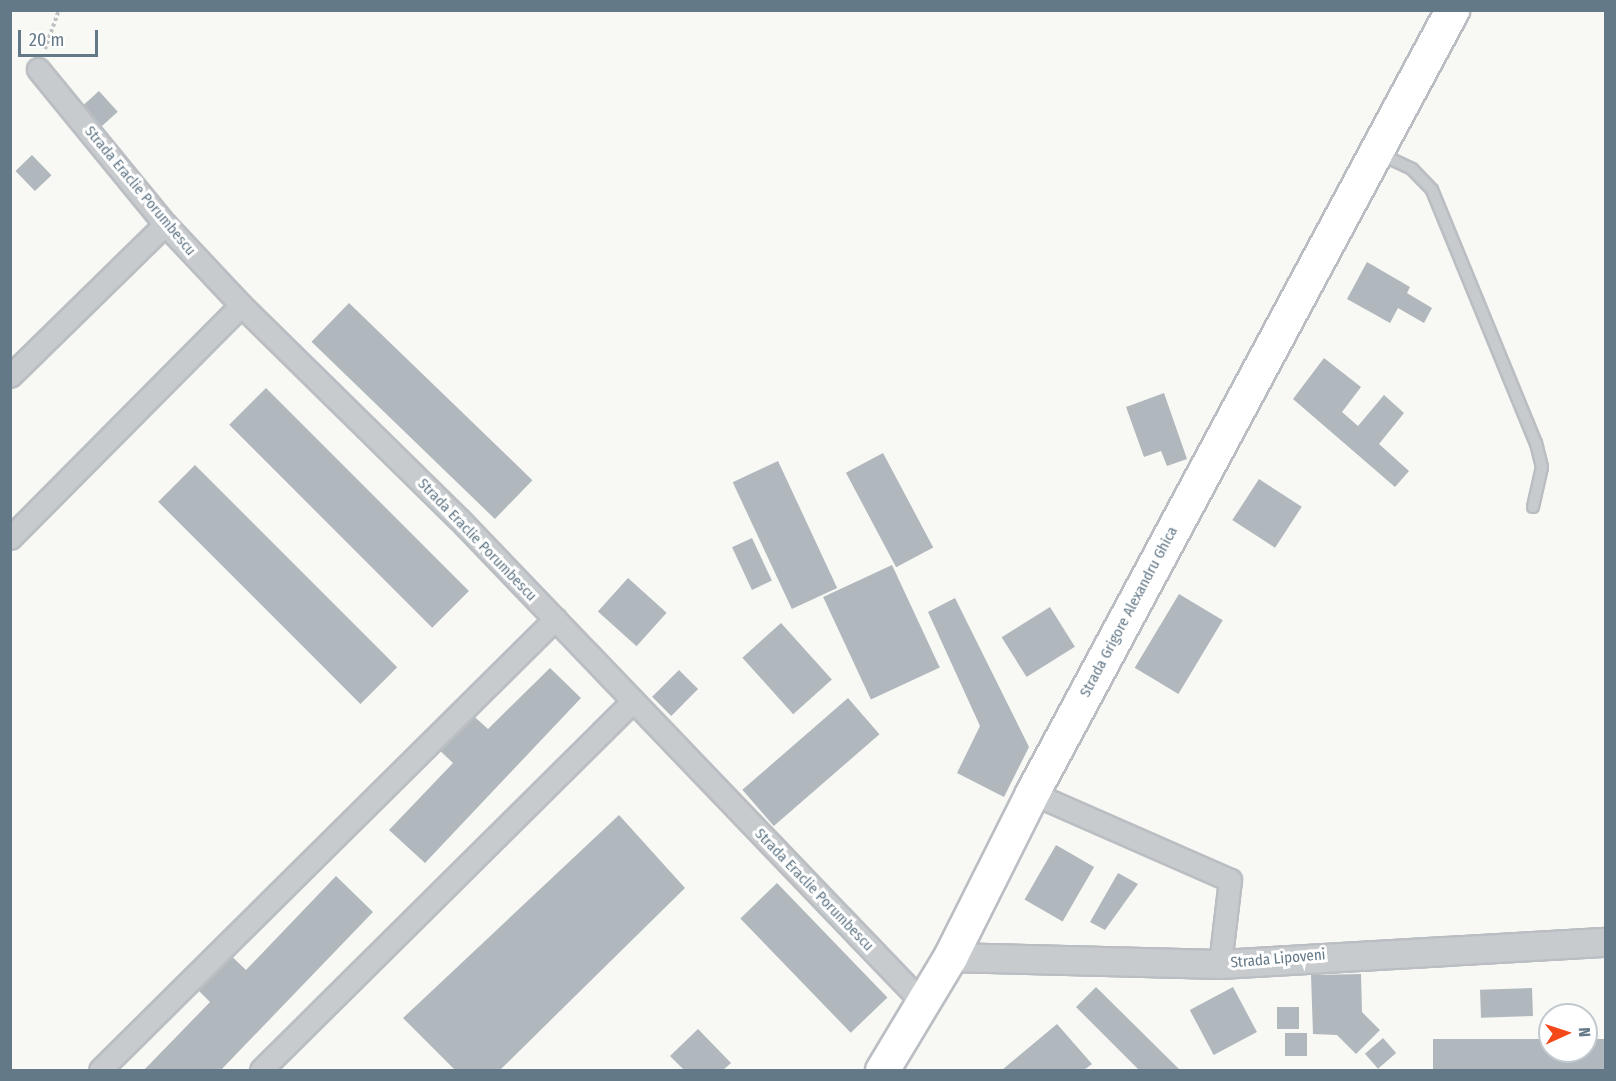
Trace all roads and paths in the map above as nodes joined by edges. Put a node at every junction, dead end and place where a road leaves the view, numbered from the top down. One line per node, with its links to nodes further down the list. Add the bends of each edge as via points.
1 (58, 10): 3 (path)
2 (1452, 10): 4 (main road, Strada Grigore Alexandru Ghica)
3 (38, 69): 5 (street, Strada Eraclie Porumbescu)
4 (1377, 152): 8 (lane, via 1412,169 1432,190 1536,443 1542,467); 12 (main road, Strada Grigore Alexandru Ghica)
5 (165, 224): 6 (street, Strada Eraclie Porumbescu); 7 (street)
6 (241, 305): 9 (street); 10 (street, Strada Eraclie Porumbescu)
7 (10, 376)
8 (1533, 507)
9 (10, 538)
10 (555, 619): 11 (street, Strada Eraclie Porumbescu); 17 (street)
11 (633, 701): 16 (street, Strada Eraclie Porumbescu); 18 (street)
12 (1032, 793): 14 (main road, Strada Grigore Alexandru Ghica); 15 (street, via 1230,880)
13 (1605, 942): 15 (street, Strada Lipoveni)
14 (950, 957): 15 (street, Strada Lipoveni); 16 (main road, Strada Grigore Alexandru Ghica)
15 (1220, 964)
16 (924, 1004): 19 (main road, Strada Grigore Alexandru Ghica)
17 (100, 1071)
18 (261, 1071)
19 (882, 1071)

